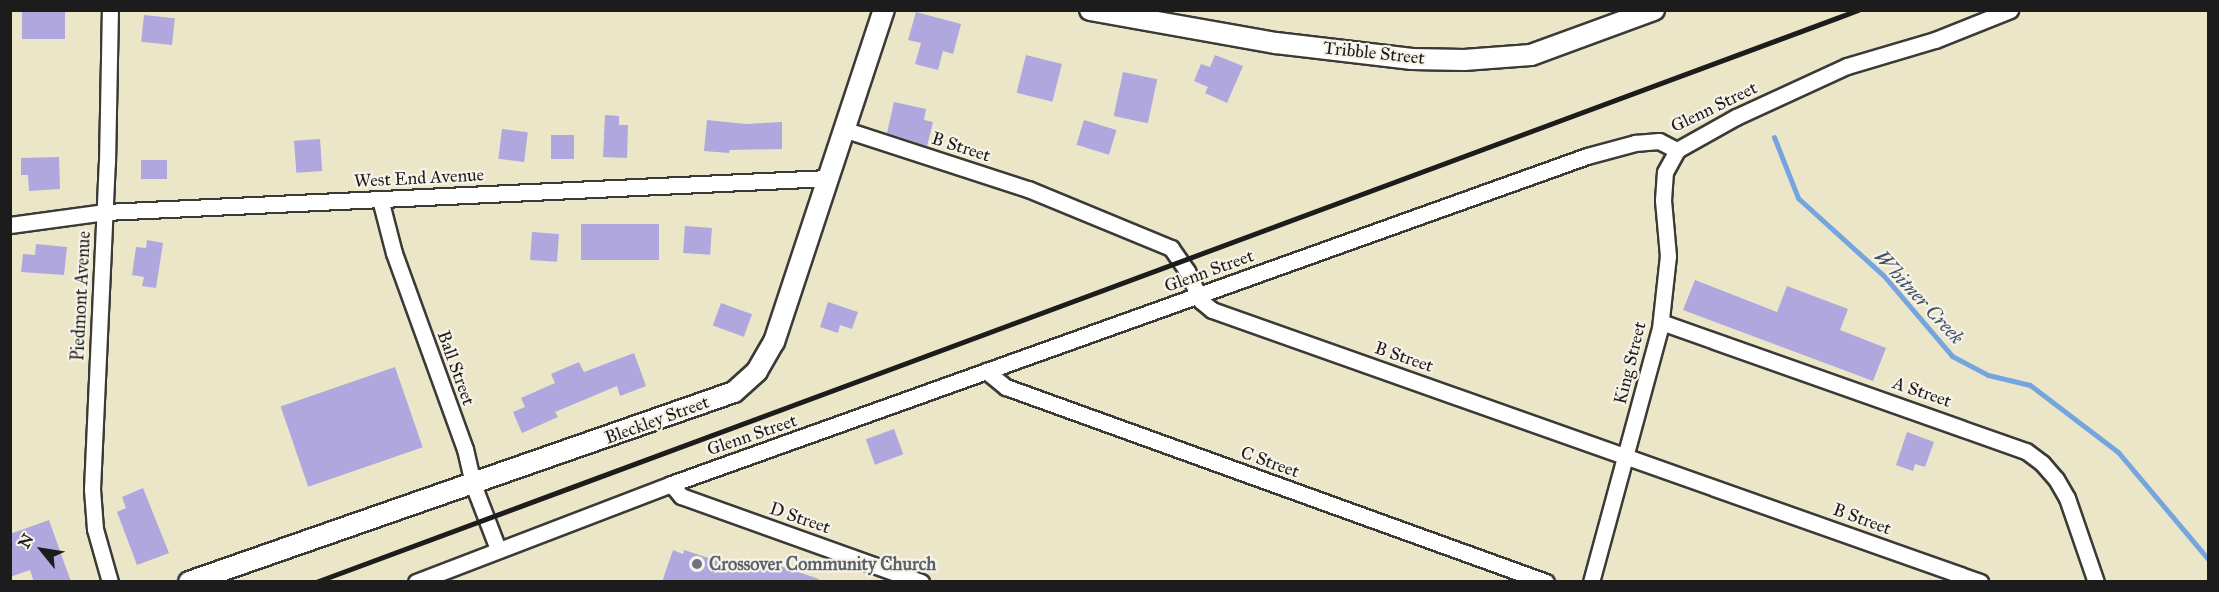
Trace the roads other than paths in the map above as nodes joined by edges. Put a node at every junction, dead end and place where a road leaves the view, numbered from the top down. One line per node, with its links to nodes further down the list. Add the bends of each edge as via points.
1 (110, 10): 10 (street, Piedmont Avenue)
2 (884, 10): 6 (street, Bleckley Street)
3 (1090, 10): 4 (street, Tribble Street, via 1276,43 1464,60 1531,55)
4 (1654, 10)
5 (2010, 10): 7 (street, Glenn Street, via 1935,40 1848,66 1736,117)
6 (846, 130): 8 (street, Bleckley Street); 12 (street, B Street, via 1028,189 1171,248)
7 (1677, 150): 12 (street, Glenn Street, via 1659,141 1635,142 1587,156); 13 (street, King Street, via 1665,172 1668,256)
8 (830, 178): 9 (street, West End Avenue); 16 (street, Bleckley Street, via 774,342 758,371 734,392)
9 (380, 199): 10 (street, West End Avenue); 16 (street, Ball Street, via 394,253 465,449)
10 (105, 212): 11 (street, West End Avenue); 19 (street, Piedmont Avenue, via 92,489 95,529)
11 (10, 225)
12 (1197, 295): 14 (street, Glenn Street); 15 (street, B Street, via 1212,310)
13 (1661, 322): 15 (street, King Street); 26 (street, A Street, via 2026,451 2056,478 2067,498)
14 (986, 371): 17 (street, Glenn Street); 23 (street, C Street, via 1006,387)
15 (1627, 456): 24 (street, King Street); 25 (street, B Street)
16 (473, 484): 18 (street, Ball Street); 20 (street, Bleckley Street)
17 (670, 484): 18 (street, Glenn Street); 22 (street, D Street, via 681,496)
18 (498, 549): 21 (street, Glenn Street)
19 (110, 582)
20 (189, 582)
21 (416, 582)
22 (921, 582)
23 (1546, 582)
24 (1591, 582)
25 (1980, 582)
26 (2096, 582)

